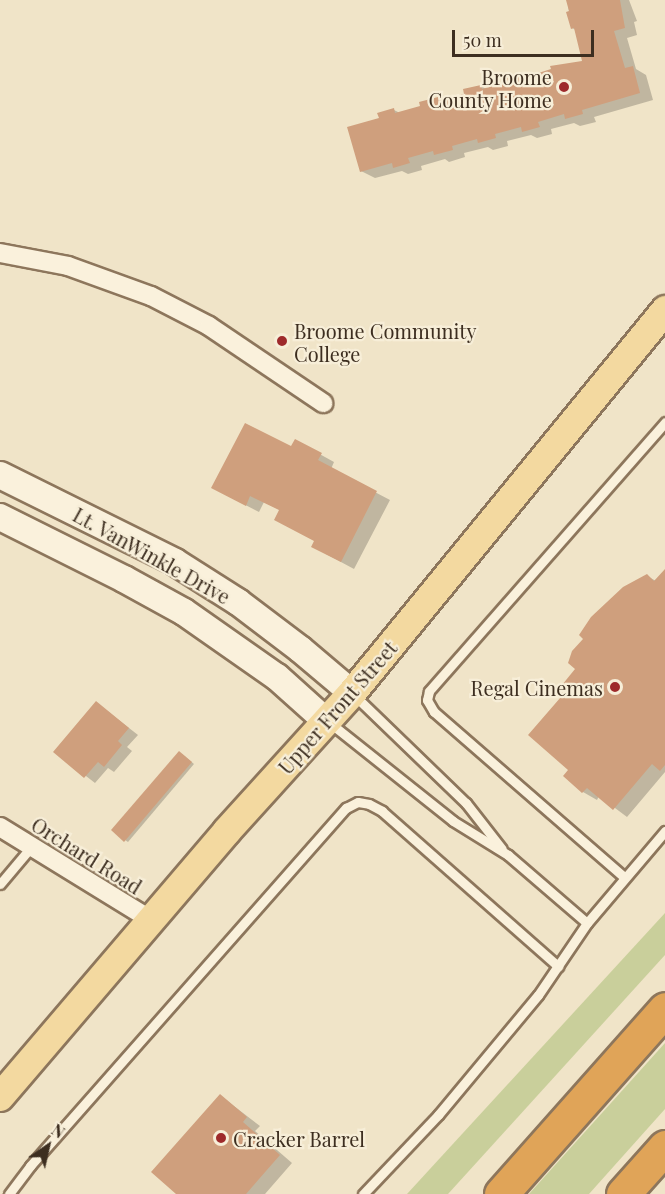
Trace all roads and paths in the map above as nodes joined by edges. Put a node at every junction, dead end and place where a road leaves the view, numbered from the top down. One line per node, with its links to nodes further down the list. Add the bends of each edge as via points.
1 (0, 253): 3 (street, via 68,266 151,296 209,326)
2 (665, 310): 7 (main road, Upper Front Street)
3 (323, 403)
4 (665, 422): 13 (lane, via 429,691 427,700 434,712)
5 (0, 476): 7 (street, Lt. VanWinkle Drive, via 184,568 238,602)
6 (0, 517): 8 (street, Lt. VanWinkle Drive, via 184,612 277,677)
7 (352, 693): 8 (main road, Upper Front Street); 12 (lane, via 466,803)
8 (326, 721): 12 (lane, via 453,821); 15 (main road, Upper Front Street)
9 (0, 827): 11 (street, Orchard Road)
10 (665, 831): 13 (lane)
11 (31, 847): 14 (lane); 15 (street, Orchard Road)
12 (508, 855): 16 (lane)
13 (624, 877): 16 (lane)
14 (0, 884)
15 (151, 920): 19 (main road, Upper Front Street)
16 (587, 923): 17 (lane)
17 (558, 966): 21 (lane, via 382,811 358,802 346,808 314,844 30,1166); 22 (lane, via 438,1115)
18 (665, 1009): 23 (highway)
19 (0, 1097)
20 (665, 1147): 24 (highway)
21 (12, 1193)
22 (363, 1194)
23 (501, 1194)
24 (623, 1194)

